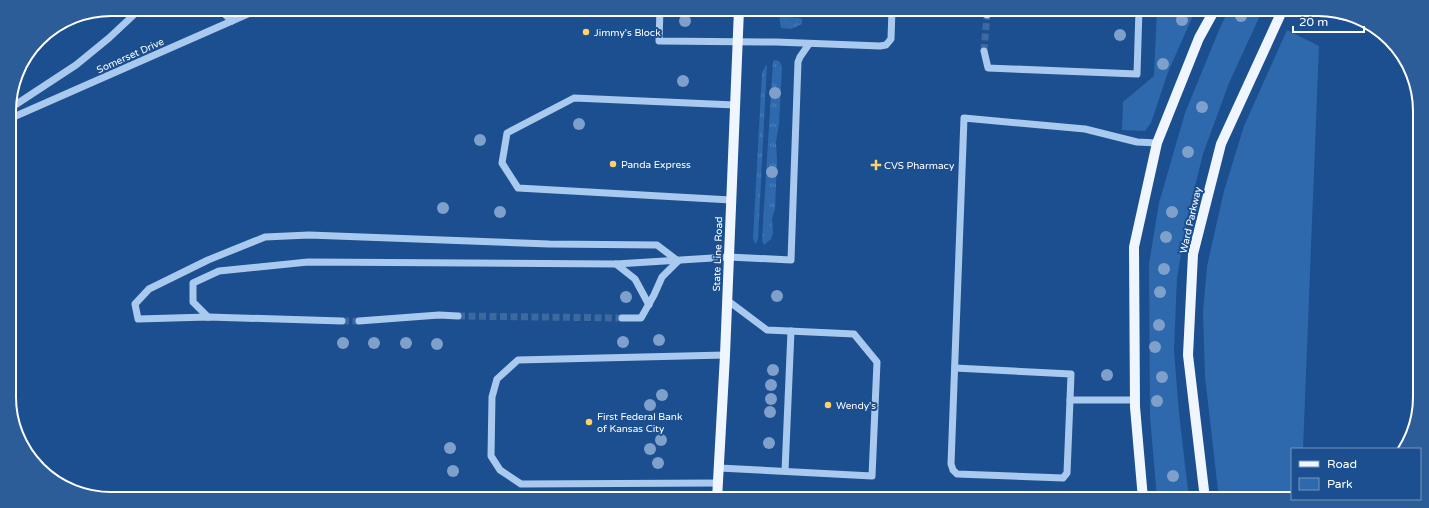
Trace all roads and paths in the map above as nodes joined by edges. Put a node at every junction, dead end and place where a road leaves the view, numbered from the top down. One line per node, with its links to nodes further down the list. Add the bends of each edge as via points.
1 (133, 16): 14 (street, via 76,65)
2 (227, 16): 10 (street)
3 (243, 16): 10 (street, Somerset Drive)
4 (660, 16): 11 (street, via 659,41)
5 (739, 16): 11 (main road, State Line Road)
6 (892, 16): 12 (street, via 891,38 886,45)
7 (1139, 16): 13 (street, via 1137,74 988,68)
8 (1211, 16): 17 (main road, via 1199,38)
9 (1280, 16): 39 (main road, Ward Parkway, via 1221,144 1193,254 1188,355)
10 (232, 21): 16 (street, Somerset Drive)
11 (738, 41): 12 (street); 15 (main road, State Line Road)
12 (809, 44): 19 (street, via 798,62 791,260)
13 (984, 51)
14 (16, 104)
15 (735, 105): 18 (main road, State Line Road); 18 (street, via 574,98 507,133 502,163 518,188)
16 (16, 116)
17 (1157, 143): 31 (street, via 1137,142 1085,129 964,118); 33 (main road, via 1134,247)
18 (731, 200): 19 (main road, State Line Road)
19 (728, 257): 20 (street); 22 (main road, State Line Road)
20 (678, 261): 21 (street); 23 (street, via 662,276); 25 (street, via 657,245 541,244 309,235 265,237 208,260 149,289 135,304 138,319)
21 (616, 264): 23 (street, via 635,279); 25 (street, via 308,262 219,271 193,283 193,302)
22 (727, 300): 29 (street, via 767,330); 30 (main road, State Line Road)
23 (648, 305): 26 (street, via 641,318)
24 (458, 316): 28 (street)
25 (208, 317): 27 (street)
26 (622, 318)
27 (342, 321)
28 (360, 321)
29 (791, 331): 35 (street); 35 (street, via 854,334 877,362 872,476)
30 (725, 355): 34 (main road, State Line Road); 36 (street, via 518,360 497,379 492,397 491,456 500,470 521,484)
31 (955, 368): 32 (street, via 1071,374); 32 (street, via 951,464 957,474 1063,478 1067,473)
32 (1070, 400): 33 (street)
33 (1135, 400): 38 (main road)
34 (719, 468): 35 (street); 36 (main road, State Line Road)
35 (785, 471)
36 (718, 483): 37 (main road, State Line Road)
37 (717, 492)
38 (1142, 492)
39 (1204, 492)

